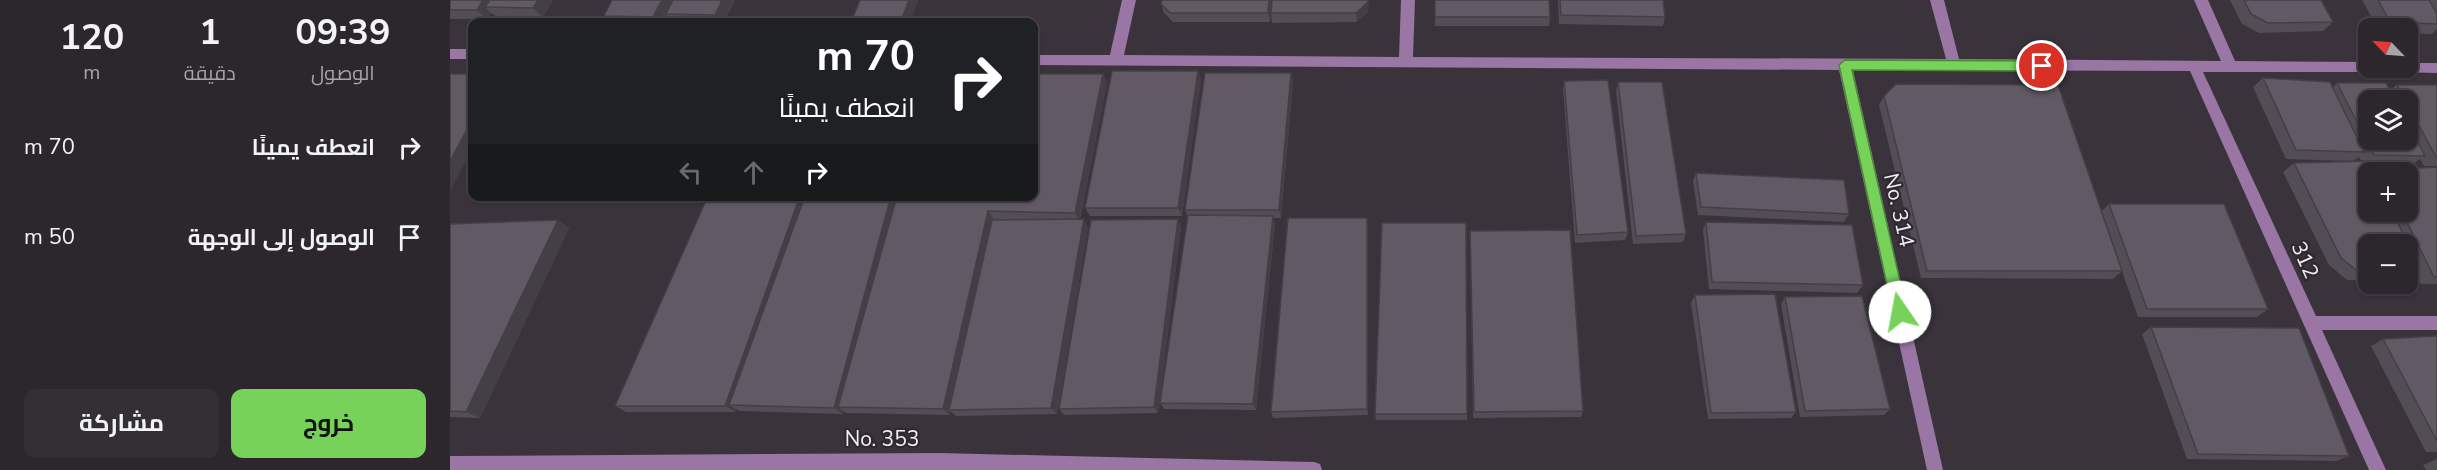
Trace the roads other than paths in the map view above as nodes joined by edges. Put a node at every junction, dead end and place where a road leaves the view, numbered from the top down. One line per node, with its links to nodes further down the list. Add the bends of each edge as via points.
1 (1129, 0): 8 (street)
2 (1408, 0): 9 (street)
3 (1937, 0): 11 (street)
4 (2201, 0): 12 (street)
5 (450, 54): 6 (street)
6 (468, 54)
7 (1038, 60): 8 (street)
8 (1116, 60): 9 (street)
9 (1406, 60): 10 (street)
10 (1845, 65): 11 (street); 22 (street, No. 314)
11 (1954, 65): 14 (street)
12 (2230, 66): 13 (street); 14 (street)
13 (2358, 67)
14 (2195, 68): 17 (street, 312)
15 (2418, 68): 16 (street)
16 (2437, 68)
17 (2310, 323): 18 (street); 23 (street, 312)
18 (2437, 323)
19 (450, 464): 20 (street, No. 353)
20 (939, 465): 21 (street, No. 353)
21 (1314, 470)
22 (1935, 470)
23 (2378, 470)

